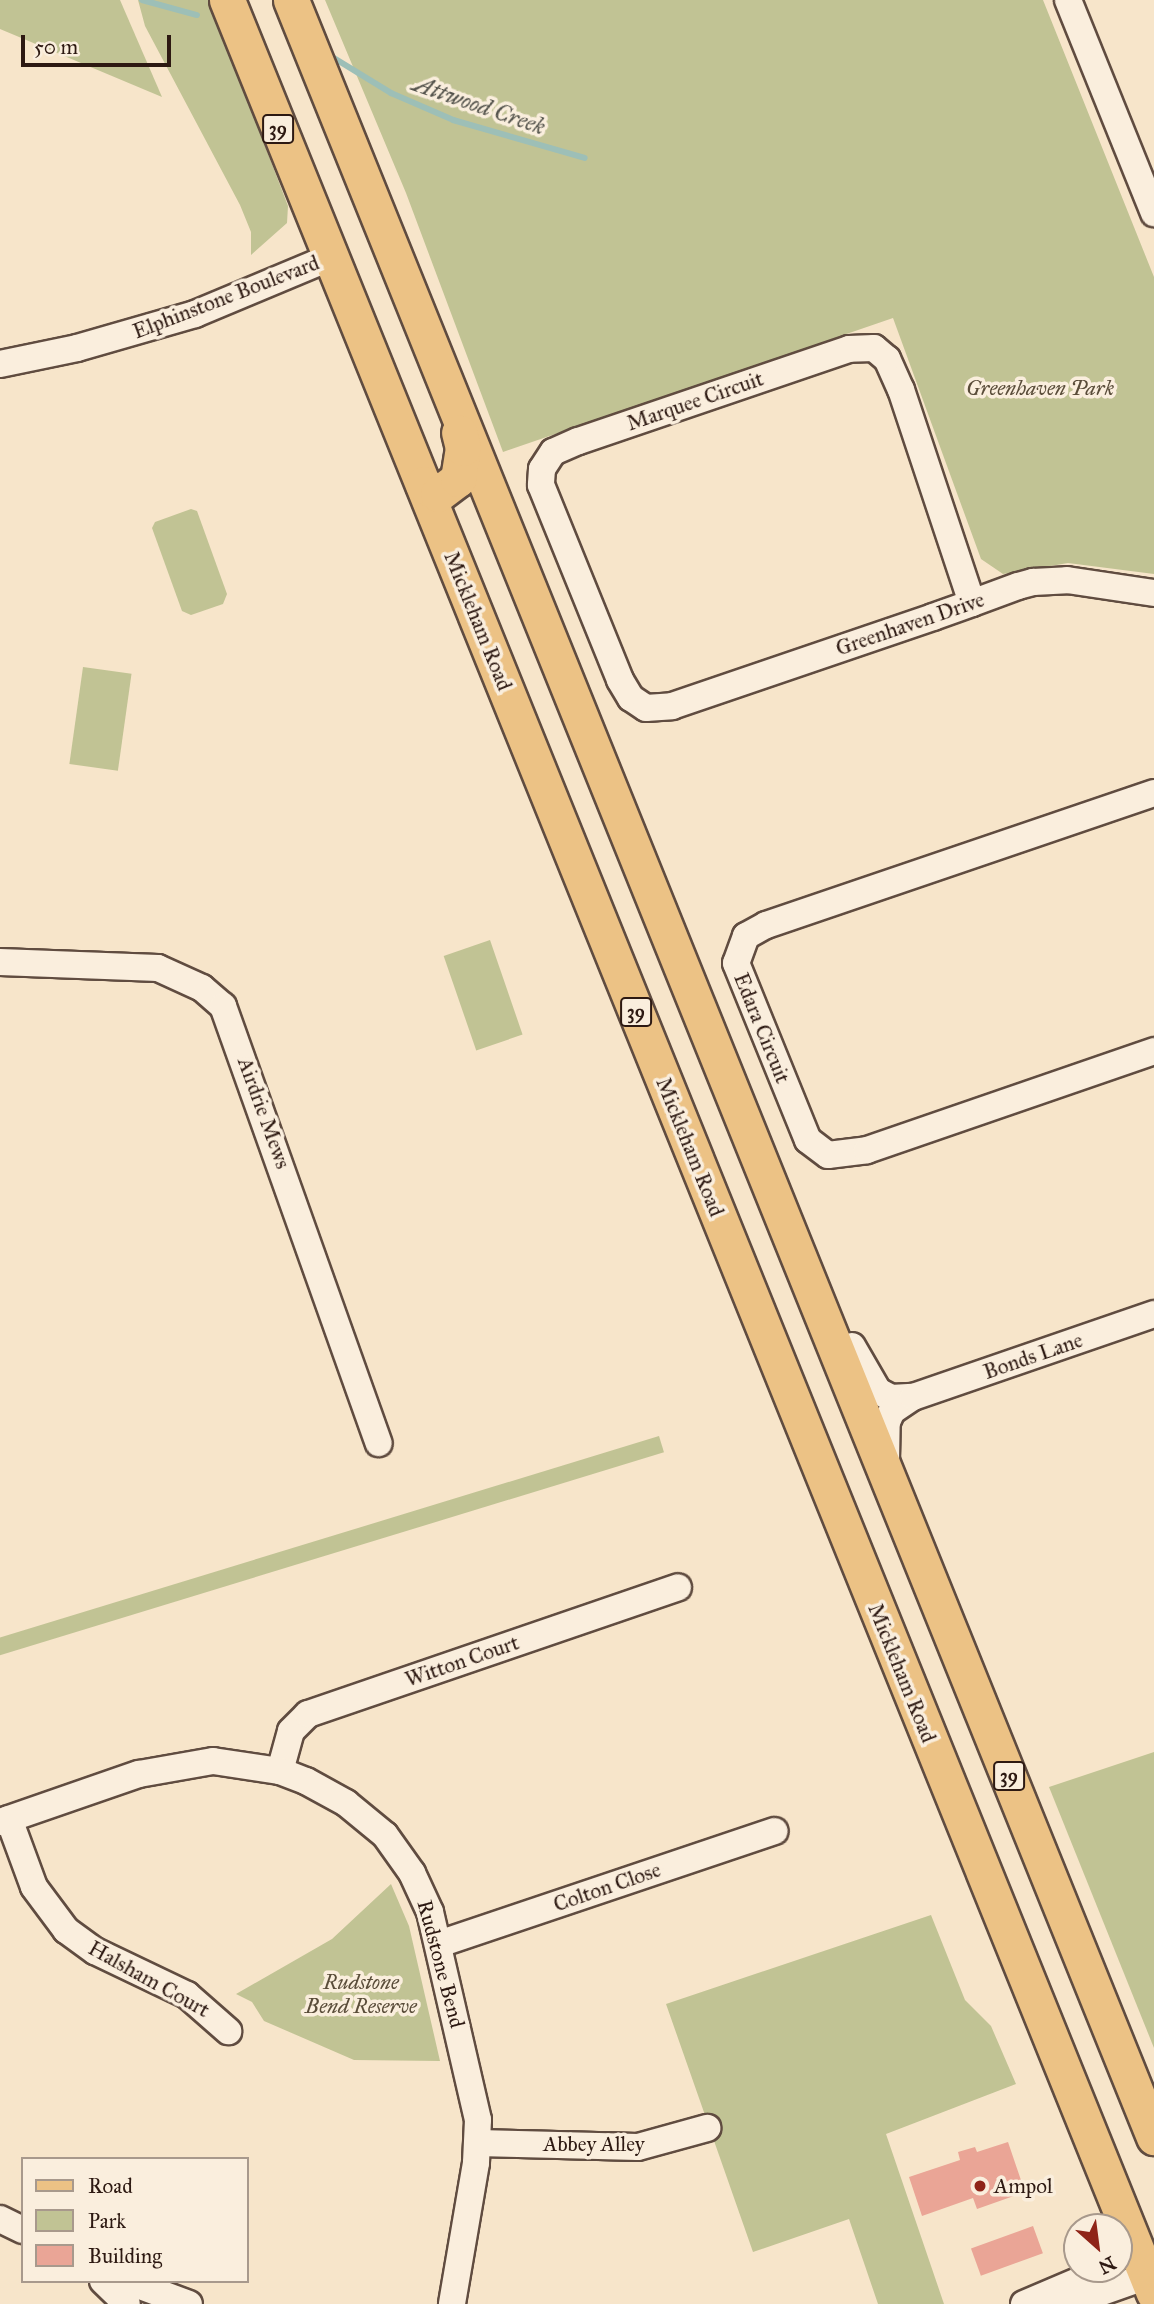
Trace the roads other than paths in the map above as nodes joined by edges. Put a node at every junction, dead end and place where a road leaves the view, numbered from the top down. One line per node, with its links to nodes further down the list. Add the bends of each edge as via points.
1 (227, 0): 5 (main road, Mickleham Road / 39)
2 (291, 0): 7 (main road, 39)
3 (1068, 0): 4 (street)
4 (1154, 213)
5 (329, 258): 6 (street, Elphinstone Boulevard, via 195,314 77,348); 8 (main road, Mickleham Road / 39)
6 (0, 364)
7 (439, 365): 8 (main road, via 463,448 462,463 458,479 443,493 434,494); 15 (main road, 39)
8 (423, 484): 31 (main road, Mickleham Road / 39)
9 (1154, 593): 10 (street, Greenhaven Drive, via 1044,580)
10 (972, 603): 11 (street, Greenhaven Drive); 11 (street, Marquee Circuit, via 901,390 887,359 874,348 849,349 564,446 546,461 541,485 620,680 640,705)
11 (672, 706)
12 (1154, 793): 14 (street, Edara Circuit, via 766,925 746,936 736,963 808,1140 828,1156 867,1150)
13 (0, 962): 18 (street, Airdrie Mews, via 158,968 202,988 223,1006)
14 (1154, 1052)
15 (751, 1135): 17 (street, via 797,1211 866,1378 886,1396); 19 (main road, 39)
16 (1154, 1314): 17 (street, Bonds Lane)
17 (913, 1397): 19 (street, via 892,1411 887,1422)
18 (379, 1443)
19 (890, 1479): 27 (main road, 39)
20 (678, 1587): 21 (street, Witton Court, via 308,1714 291,1731)
21 (280, 1771): 22 (street, Rudstone Bend, via 239,1763 189,1762 139,1774); 24 (street, Rudstone Bend, via 325,1790 384,1835 421,1891)
22 (5, 1821): 25 (street, Halsham Court, via 34,1887 66,1930 95,1951 196,2001)
23 (775, 1831): 24 (street, Colton Close)
24 (439, 1944): 28 (street, Rudstone Bend, via 474,2098)
25 (228, 2031)
26 (707, 2128): 28 (street, Abbey Alley, via 638,2147)
27 (1154, 2137)
28 (478, 2143): 36 (street, Rudstone Bend)
29 (0, 2219): 30 (street)
30 (21, 2229)
31 (1145, 2270): 38 (street)
32 (106, 2283): 34 (street)
33 (1073, 2283): 37 (street)
34 (128, 2297): 35 (street)
35 (189, 2304)
36 (452, 2304)
37 (1024, 2304)
38 (1068, 2304)

